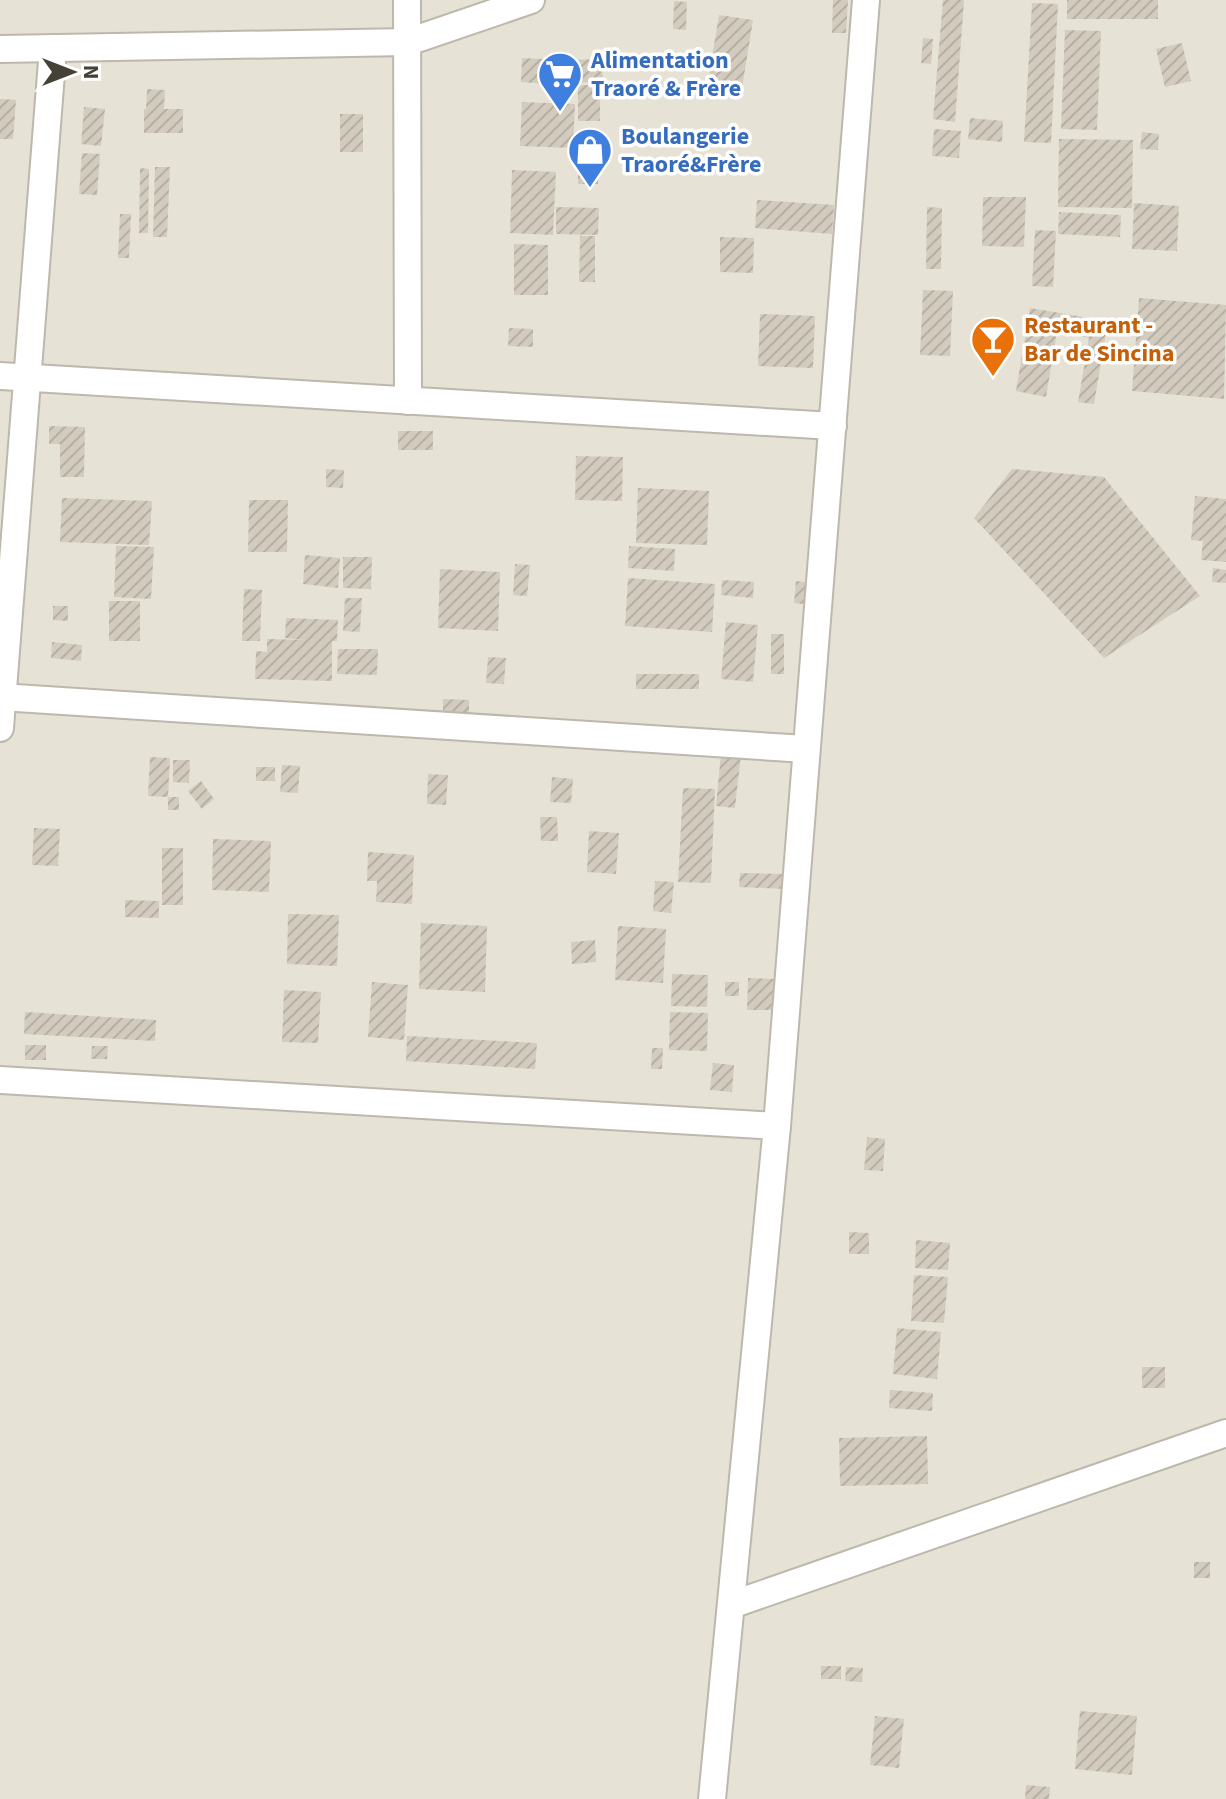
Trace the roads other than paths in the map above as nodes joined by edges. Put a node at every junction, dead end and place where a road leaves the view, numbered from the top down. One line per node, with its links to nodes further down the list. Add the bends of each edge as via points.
1 (407, 0): 4 (street)
2 (531, 0): 4 (street)
3 (866, 0): 10 (street)
4 (408, 42): 5 (street); 9 (street)
5 (53, 48): 6 (street); 8 (street)
6 (0, 49)
7 (0, 376): 8 (street)
8 (27, 378): 9 (street); 11 (street)
9 (408, 401): 10 (street)
10 (833, 426): 13 (street)
11 (1, 698): 12 (street); 13 (street)
12 (0, 728)
13 (806, 749): 15 (street)
14 (0, 1080): 15 (street)
15 (777, 1126): 17 (street)
16 (1226, 1433): 17 (street)
17 (731, 1605): 18 (street)
18 (712, 1799)

